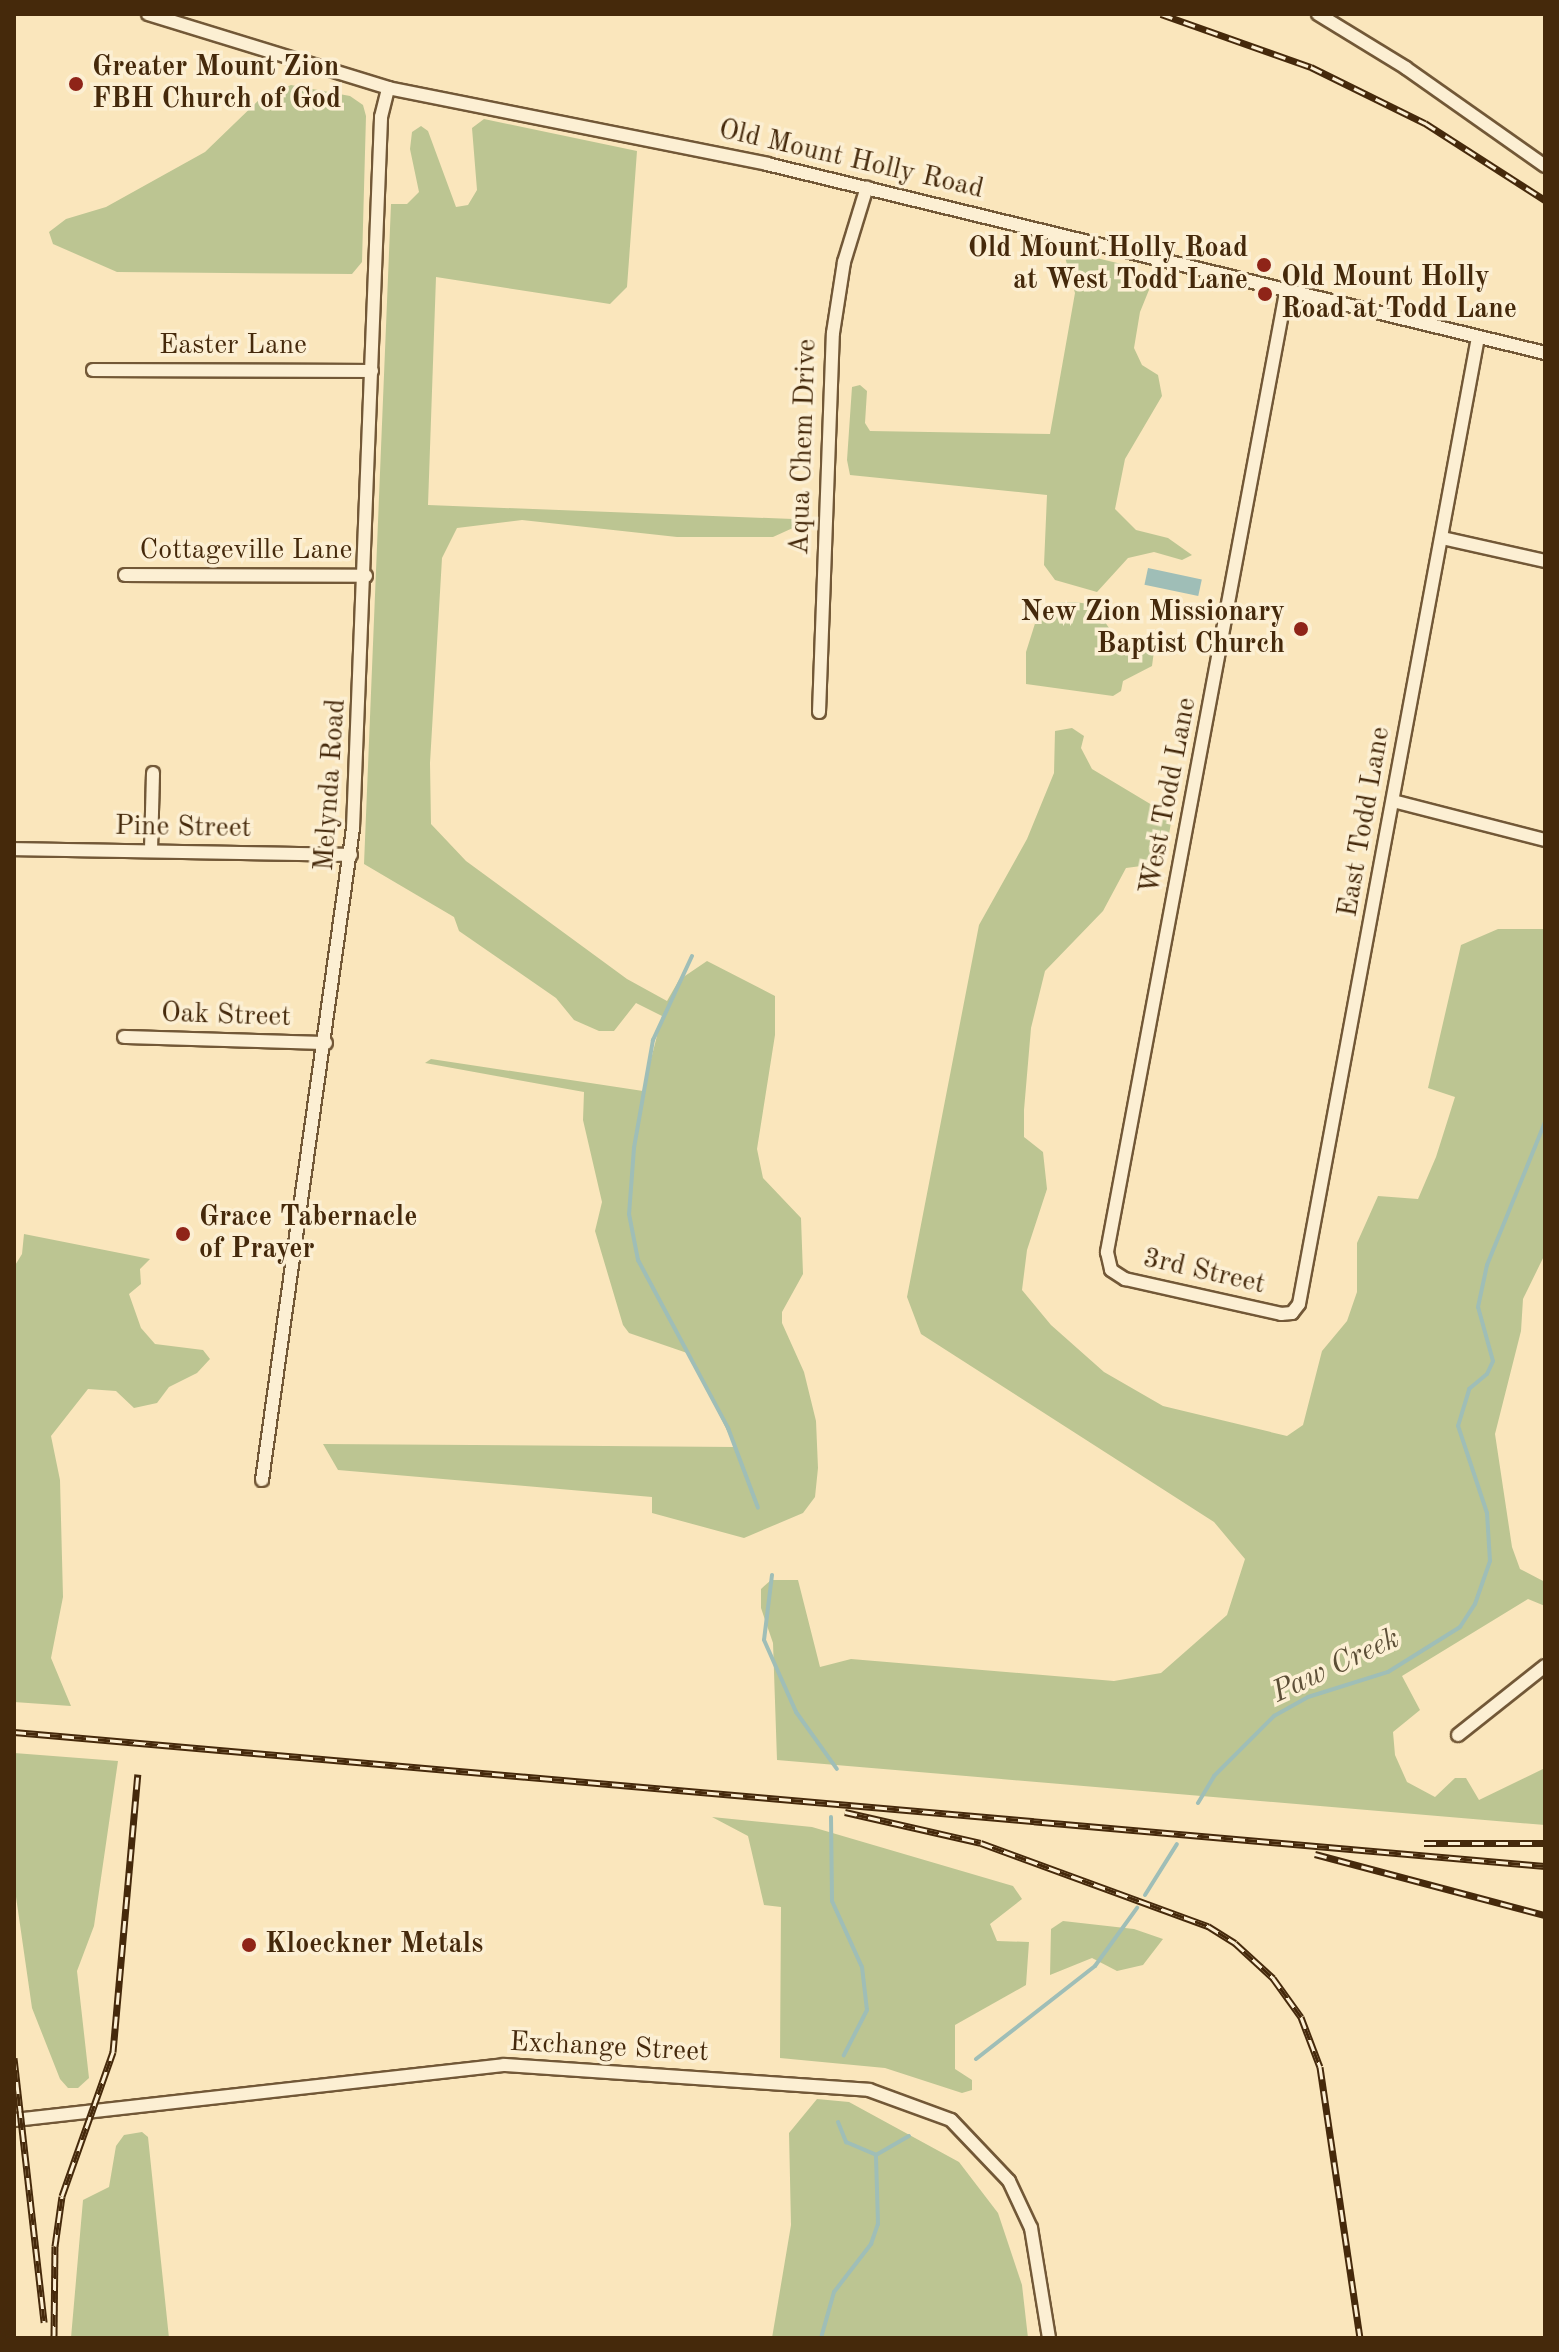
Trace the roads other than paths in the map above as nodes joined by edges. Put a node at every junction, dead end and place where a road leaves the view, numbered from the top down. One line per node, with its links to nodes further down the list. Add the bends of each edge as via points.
1 (148, 14): 3 (street, Old Mount Holly Road)
2 (1318, 14): 4 (street)
3 (388, 88): 5 (street, Old Mount Holly Road); 10 (street, Melynda Road, via 381,117)
4 (1545, 166)
5 (867, 187): 6 (street, Old Mount Holly Road); 15 (street, Aqua Chem Drive, via 844,262 833,333)
6 (1287, 287): 7 (street, Old Mount Holly Road); 24 (street, West Todd Lane, via 1110,1236)
7 (1478, 337): 8 (street, Old Mount Holly Road); 11 (street, East Todd Lane)
8 (1545, 353)
9 (93, 370): 10 (street, Easter Lane)
10 (372, 371): 14 (street, Melynda Road)
11 (1442, 538): 12 (street); 17 (street, East Todd Lane)
12 (1545, 561)
13 (125, 575): 14 (street, Cottageville Lane)
14 (366, 576): 21 (street, Melynda Road)
15 (819, 712)
16 (153, 773): 20 (street)
17 (1393, 801): 18 (street); 25 (street, East Todd Lane, via 1307,1266)
18 (1545, 840)
19 (14, 849): 20 (street, Pine Street)
20 (151, 850): 21 (street, Pine Street)
21 (351, 855): 23 (street, Melynda Road)
22 (124, 1037): 23 (street, Oak Street)
23 (326, 1043): 26 (street, Melynda Road)
24 (1109, 1265): 25 (street, 3rd Street, via 1125,1279)
25 (1292, 1313)
26 (262, 1480)
27 (1543, 1672): 28 (street)
28 (1458, 1735)
29 (14, 2120): 30 (street, Exchange Street, via 504,2065 869,2090 951,2120 993,2158 1031,2228)
30 (1049, 2338)

